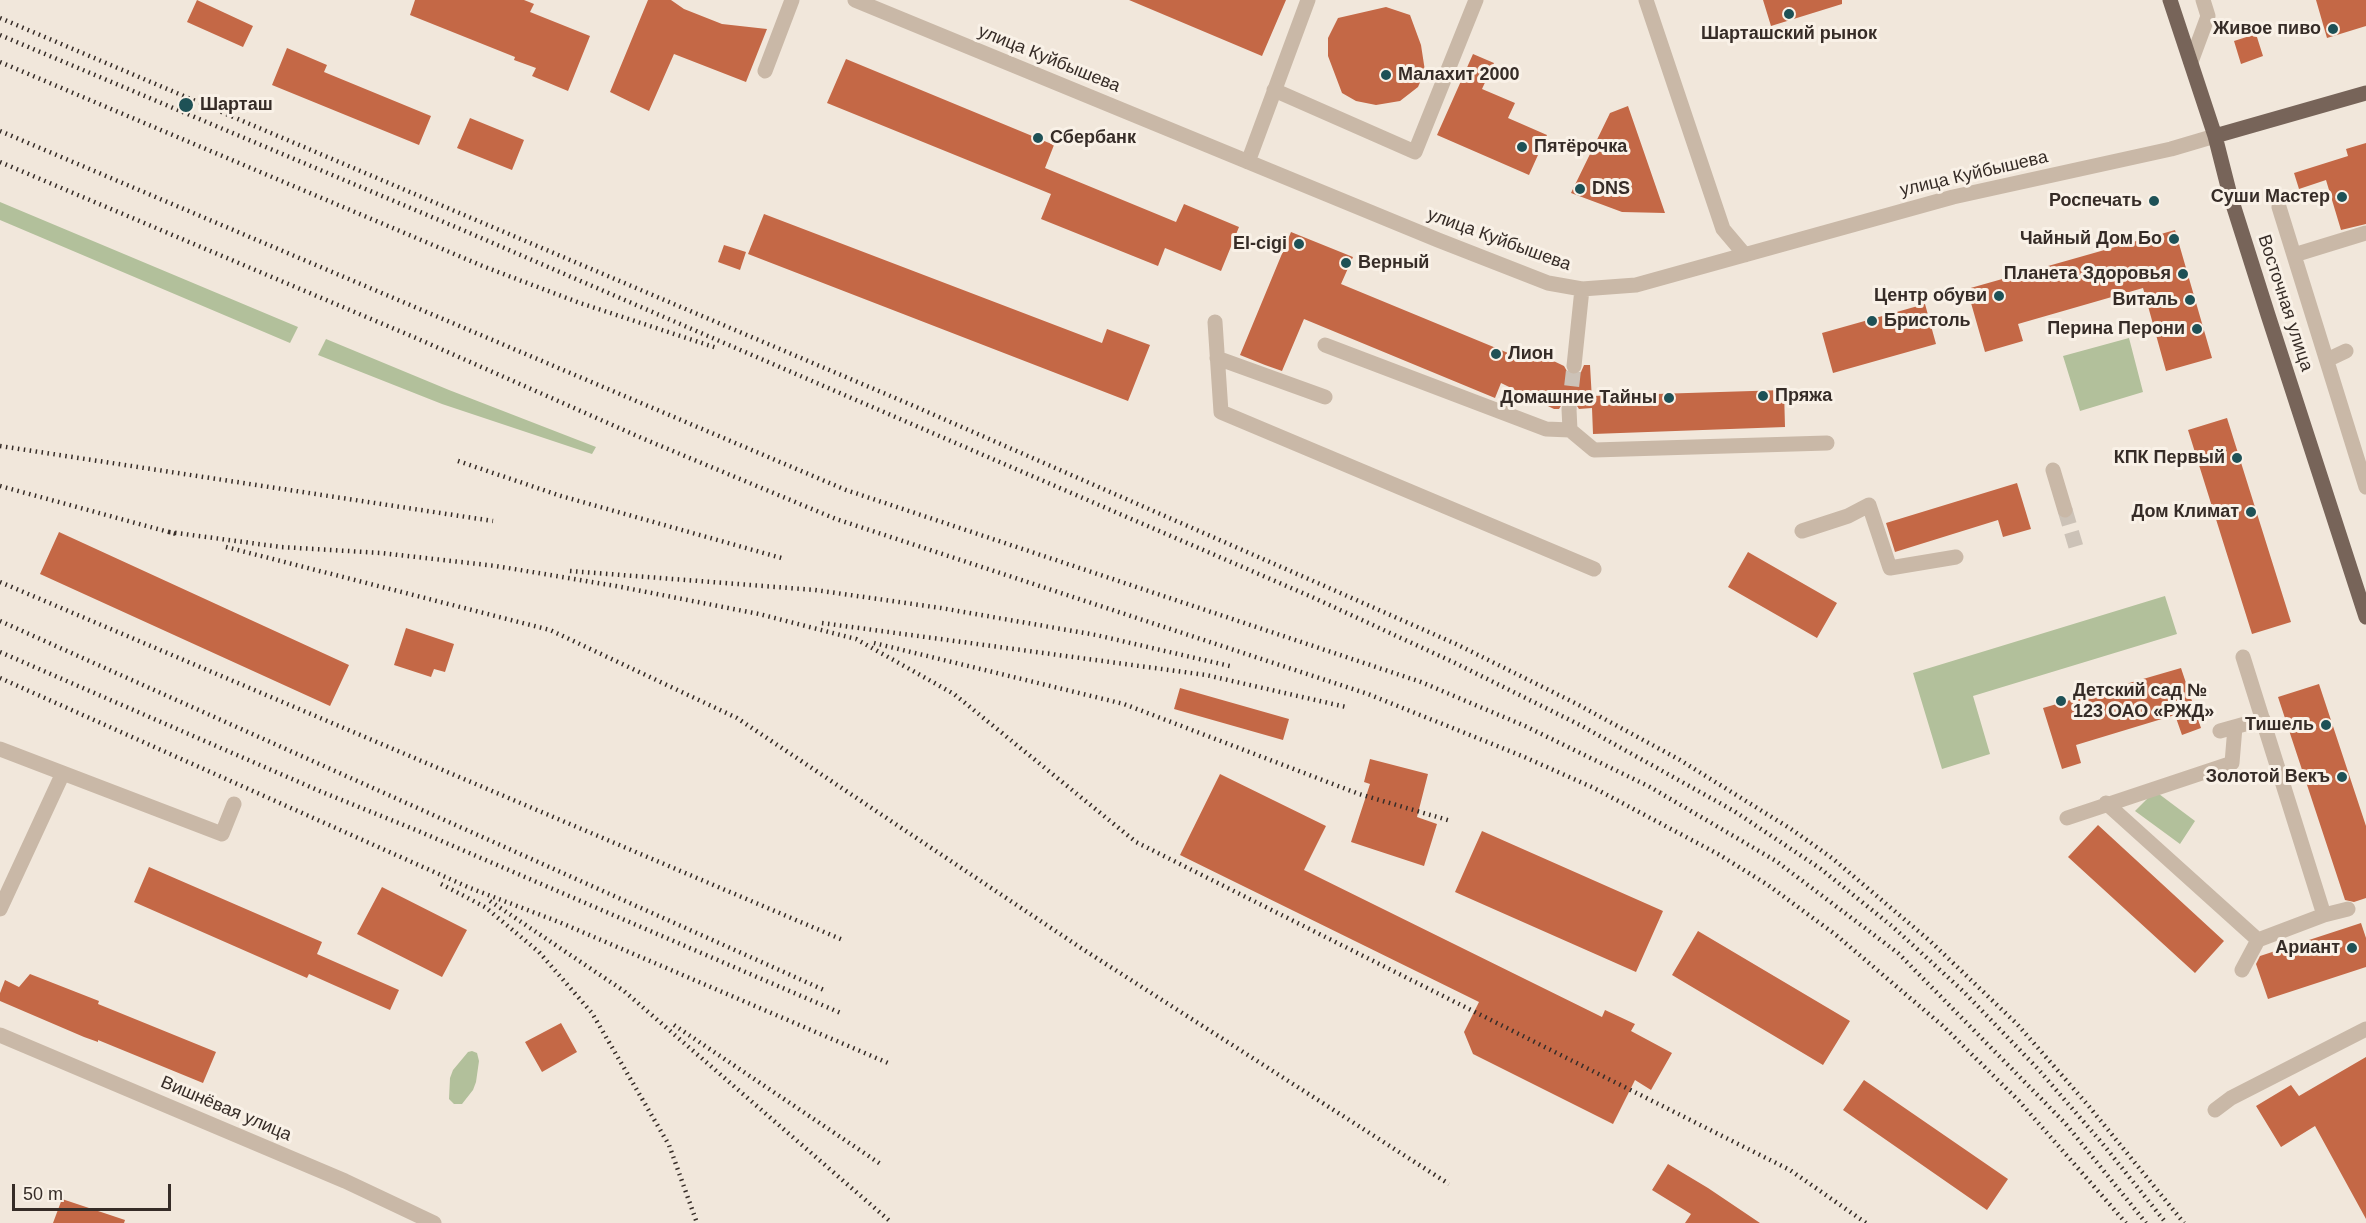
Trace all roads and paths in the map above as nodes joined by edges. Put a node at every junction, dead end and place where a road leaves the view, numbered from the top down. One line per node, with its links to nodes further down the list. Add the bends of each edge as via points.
1 (792, 0): 9 (street)
2 (855, 0): 13 (street, улица Куйбышева)
3 (1308, 0): 10 (street)
4 (1476, 0): 10 (street, via 1415,152)
5 (1646, 0): 16 (street, via 1723,229)
6 (2170, 0): 8 (main road, Восточная улица)
7 (2203, 0): 8 (street, via 2208,16)
8 (2190, 62): 12 (main road, Восточная улица)
9 (765, 71)
10 (1274, 90): 13 (street)
11 (2366, 93): 12 (main road, улица Куйбышева)
12 (2215, 136): 16 (street, улица Куйбышева, via 1953,197); 35 (main road, Восточная улица, via 2230,195)
13 (1248, 162): 18 (street, улица Куйбышева, via 1508,268 1548,283)
14 (2280, 207): 17 (street)
15 (2366, 233): 17 (street)
16 (1745, 255): 18 (street, улица Куйбышева, via 1636,285)
17 (2294, 255): 23 (street)
18 (1582, 289): 24 (street)
19 (1215, 322): 22 (street)
20 (1325, 345): 27 (street, via 1546,429)
21 (2346, 351): 23 (street)
22 (1217, 358): 25 (street); 34 (street, via 1221,412)
23 (2327, 360): 30 (street)
24 (1574, 366)
25 (1326, 397)
26 (1569, 409): 27 (street)
27 (1570, 430): 28 (street, via 1594,450)
28 (1827, 443)
29 (2053, 470): 31 (street)
30 (2366, 487)
31 (2065, 510)
32 (1802, 531): 33 (street, via 1869,505 1890,568)
33 (1956, 557)
34 (1594, 569)
35 (2366, 617)
36 (2243, 657): 37 (street)
37 (2263, 719): 40 (street, via 2227,729 2232,763); 45 (street)
38 (0, 749): 39 (street)
39 (63, 774): 41 (street, via 222,834); 44 (street)
40 (2106, 803): 42 (street); 46 (street)
41 (234, 804)
42 (2067, 818)
43 (2354, 907): 45 (street)
44 (0, 909)
45 (2324, 915): 46 (street)
46 (2258, 940): 47 (street)
47 (2241, 970)
48 (2366, 1029): 50 (street, via 2231,1098)
49 (0, 1035): 51 (street, Вишнёвая улица, via 345,1181)
50 (2215, 1110)
51 (434, 1223)

